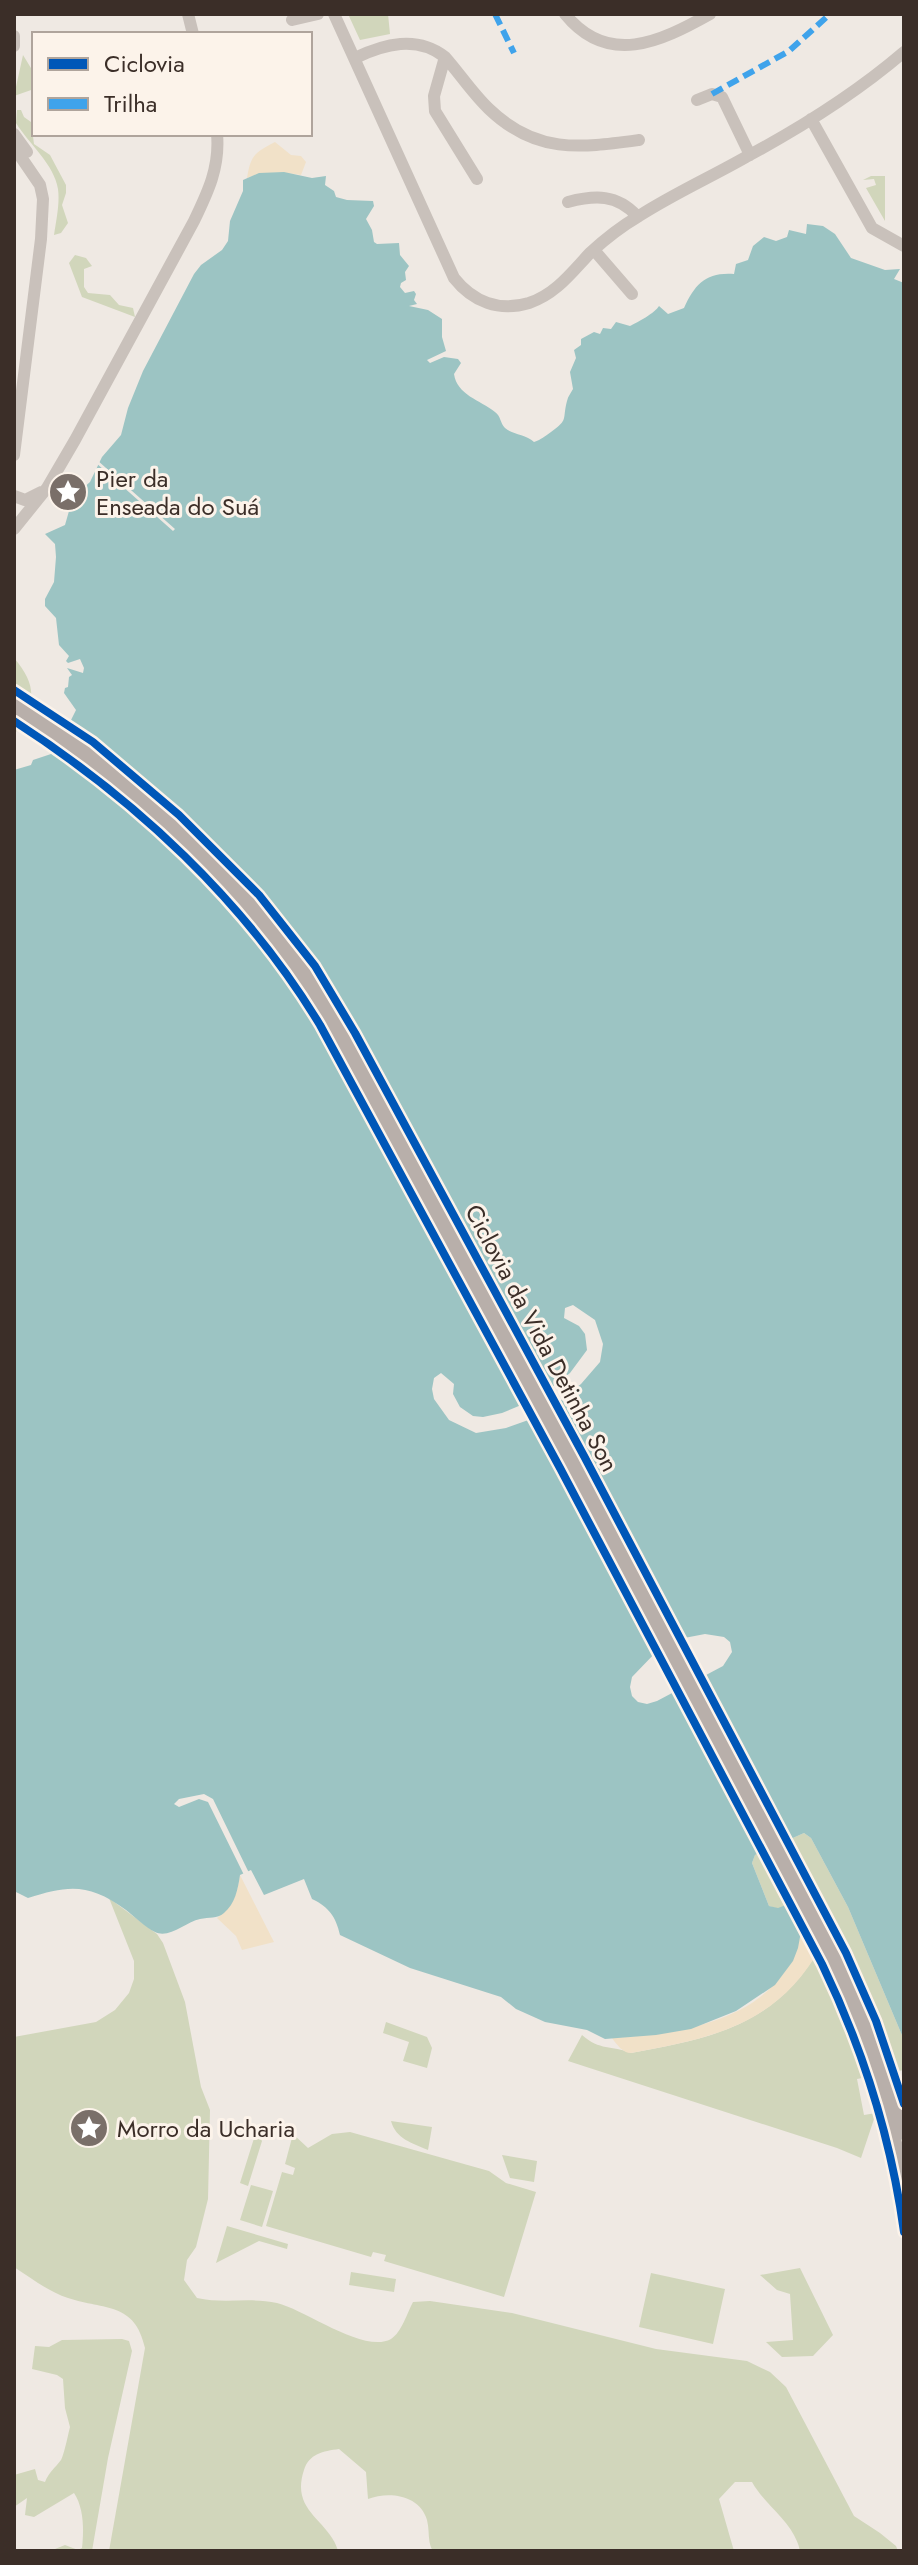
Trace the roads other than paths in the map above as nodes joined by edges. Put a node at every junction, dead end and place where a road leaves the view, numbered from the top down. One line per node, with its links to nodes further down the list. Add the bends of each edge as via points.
1 (318, 14): 5 (street)
2 (334, 14): 10 (street)
3 (710, 14): 4 (street, via 671,35 628,46 586,36)
4 (568, 15)
5 (292, 20)
6 (14, 36): 7 (street)
7 (14, 46)
8 (904, 52): 12 (street)
9 (445, 57): 10 (street, via 405,43 377,47); 15 (street, via 488,109 521,135 571,146); 18 (street, via 435,111)
10 (355, 58): 23 (street, via 454,278 471,296 498,306 531,302 559,286)
11 (697, 100): 17 (street, via 712,94 722,97)
12 (811, 119): 17 (street); 22 (street, via 872,228)
13 (14, 134): 21 (street, via 51,191)
14 (217, 136): 26 (street, via 213,184)
15 (639, 140)
16 (14, 147): 21 (street, via 40,185)
17 (750, 155): 20 (street)
18 (477, 179)
19 (568, 202): 20 (street, via 604,196)
20 (637, 216): 23 (street)
21 (41, 239): 25 (street)
22 (904, 246)
23 (594, 250): 24 (street)
24 (632, 294)
25 (14, 455)
26 (47, 488): 27 (street, via 25,500); 28 (street)
27 (14, 496)
28 (14, 529)
29 (14, 697): 31 (main road, via 106,761 199,843 268,917 323,993 839,1956 878,2047)
30 (14, 712): 32 (main road, via 116,785 198,860 272,942 320,1010 829,1961 875,2074)
31 (904, 2132)
32 (904, 2189)

